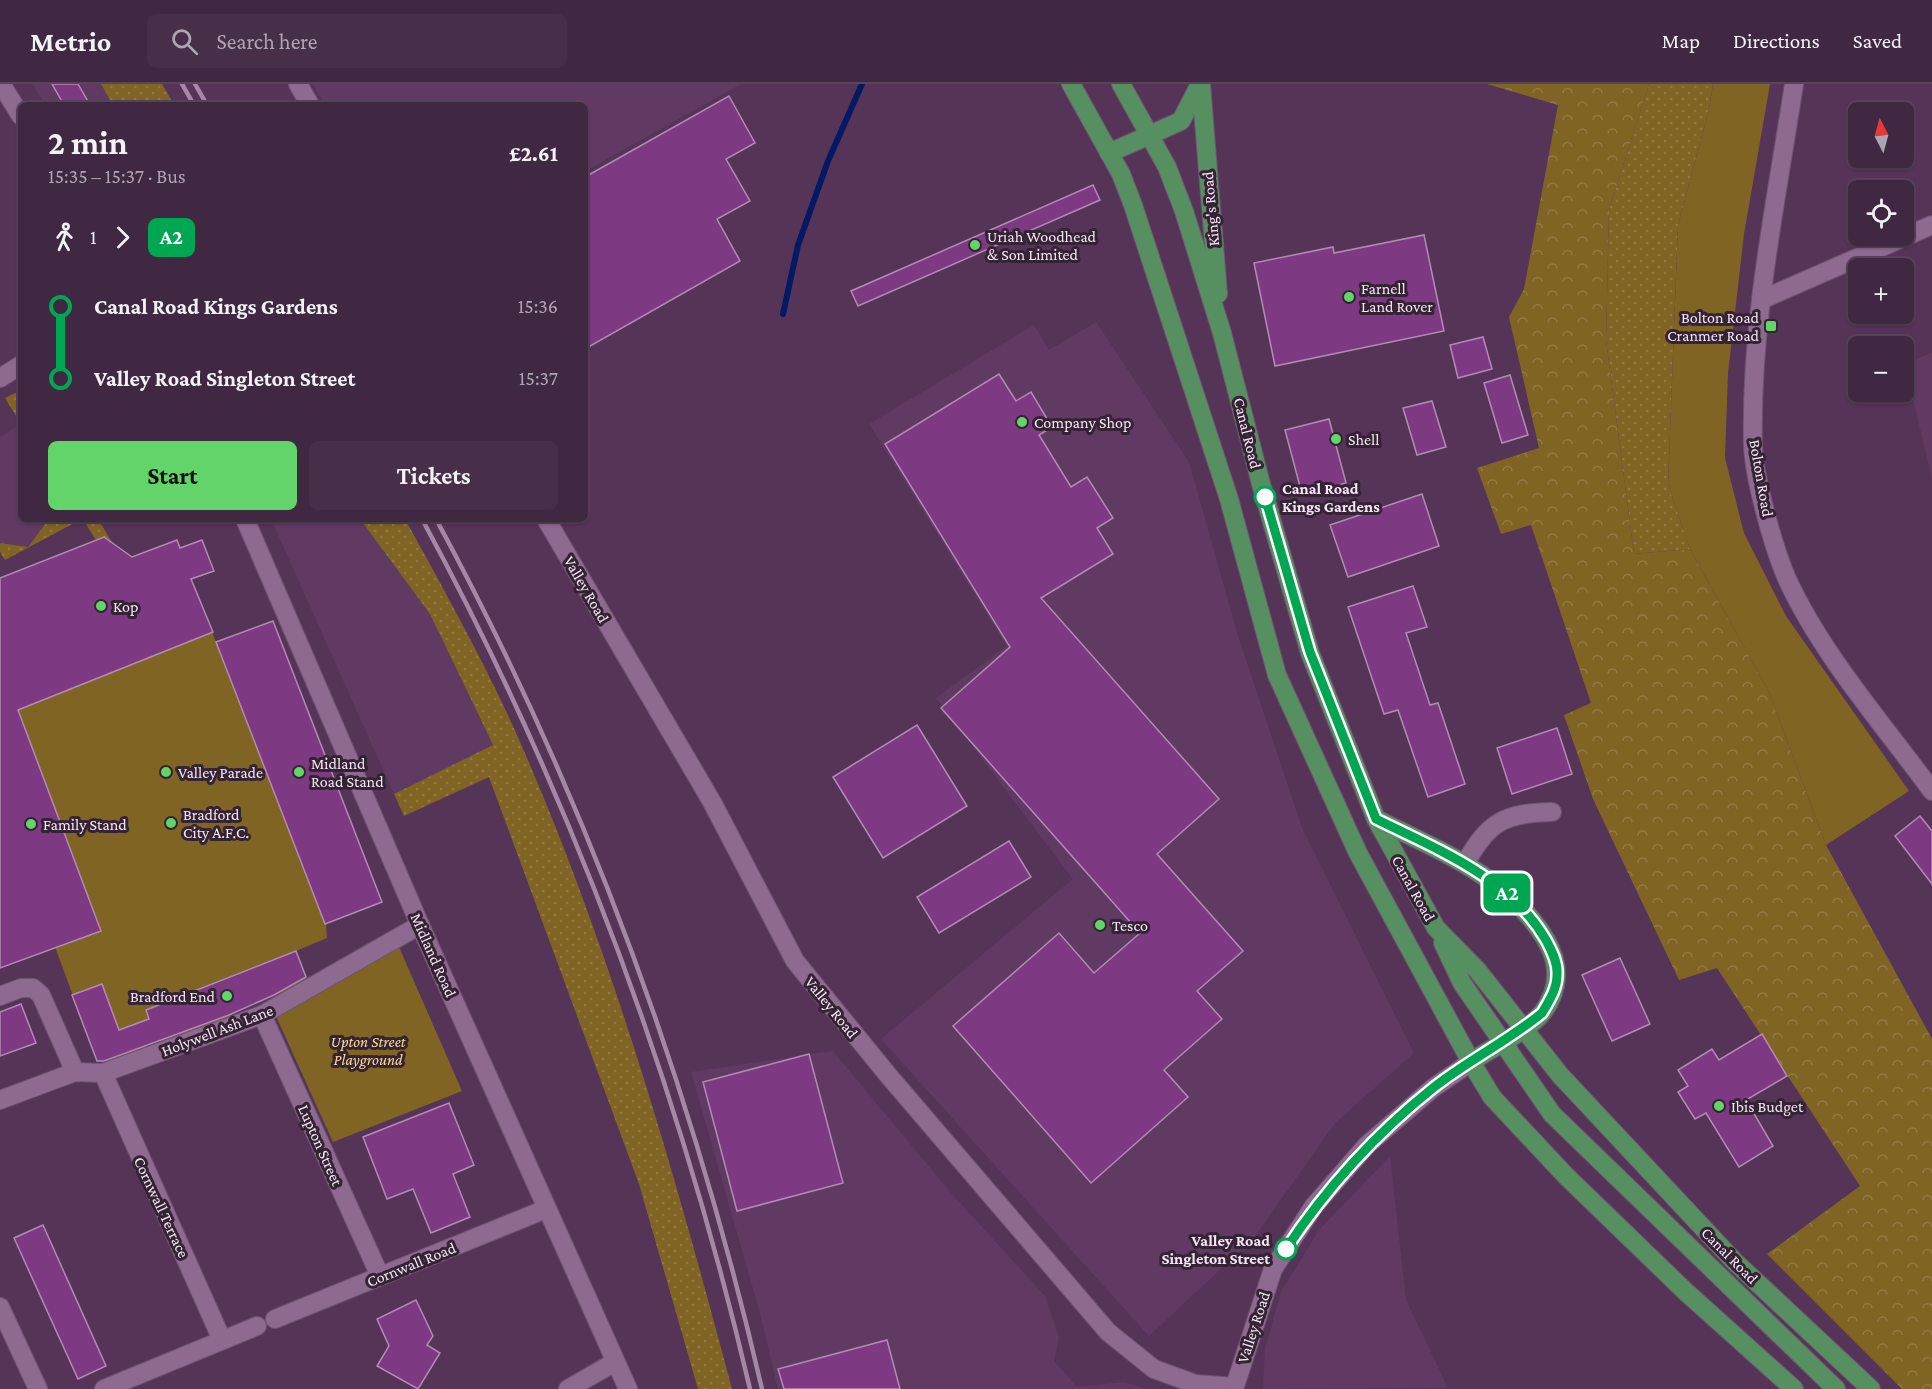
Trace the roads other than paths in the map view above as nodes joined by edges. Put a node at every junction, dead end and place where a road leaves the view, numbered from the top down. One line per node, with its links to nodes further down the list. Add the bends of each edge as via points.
1 (1, 84): 8 (street)
2 (298, 84): 7 (street)
3 (1071, 84): 10 (main road, Canal Road)
4 (1121, 84): 9 (main road, Canal Road)
5 (1200, 84): 9 (main road, via 1181,121); 13 (main road, King's Road)
6 (1794, 84): 12 (street, Bolton Road)
7 (308, 102)
8 (18, 111)
9 (1150, 137): 10 (main road); 13 (main road, Canal Road, via 1184,211)
10 (1109, 153): 28 (main road, Canal Road, via 1133,205 1226,488 1277,675 1358,853)
11 (1932, 225): 12 (street)
12 (1761, 300): 18 (street, Bolton Road, via 1753,447 1766,511 1788,580 1819,636)
13 (1222, 333): 20 (main road, Canal Road, via 1310,652)
14 (18, 369): 15 (street)
15 (0, 378)
16 (246, 522): 22 (street, Midland Road)
17 (548, 522): 40 (street, Valley Road, via 712,802 795,961 1108,1332 1154,1369 1195,1384)
18 (1932, 790)
19 (1551, 812): 21 (street, via 1523,812 1505,817 1480,837)
20 (1376, 819): 21 (main road); 23 (main road, Canal Road)
21 (1465, 864): 26 (main road, via 1516,899 1551,949 1557,976 1553,995 1542,1013)
22 (420, 925): 25 (street, Holywell Ash Lane); 32 (street, Midland Road)
23 (1436, 928): 26 (main road, Canal Road, via 1478,971); 27 (main road, via 1462,983)
24 (0, 996): 29 (street, via 21,988 33,988 41,995)
25 (262, 1015): 30 (street, Holywell Ash Lane); 33 (street, Lupton Street)
26 (1523, 1028): 27 (main road); 47 (main road, Canal Road, via 1560,1075 1734,1261)
27 (1502, 1041): 28 (main road); 46 (main road, via 1552,1114)
28 (1471, 1062): 39 (main road, Canal Road, via 1492,1097 1566,1176); 40 (street, Valley Road, via 1433,1088 1367,1145 1314,1206 1273,1269)
29 (75, 1072): 30 (street, Holywell Ash Lane); 31 (street, Holywell Ash Lane)
30 (103, 1073): 37 (street, Cornwall Terrace)
31 (0, 1100)
32 (546, 1209): 33 (street, Cornwall Road); 38 (street, Midland Road)
33 (380, 1276): 35 (street, Cornwall Road)
34 (0, 1307): 41 (street)
35 (275, 1318)
36 (257, 1326): 37 (street)
37 (222, 1340): 42 (street)
38 (615, 1362): 43 (street); 44 (street, Midland Road)
39 (1784, 1382): 45 (main road, Canal Road)
40 (1234, 1388)
41 (38, 1389)
42 (104, 1389)
43 (568, 1389)
44 (628, 1389)
45 (1794, 1389)
46 (1836, 1389)
47 (1871, 1389)

